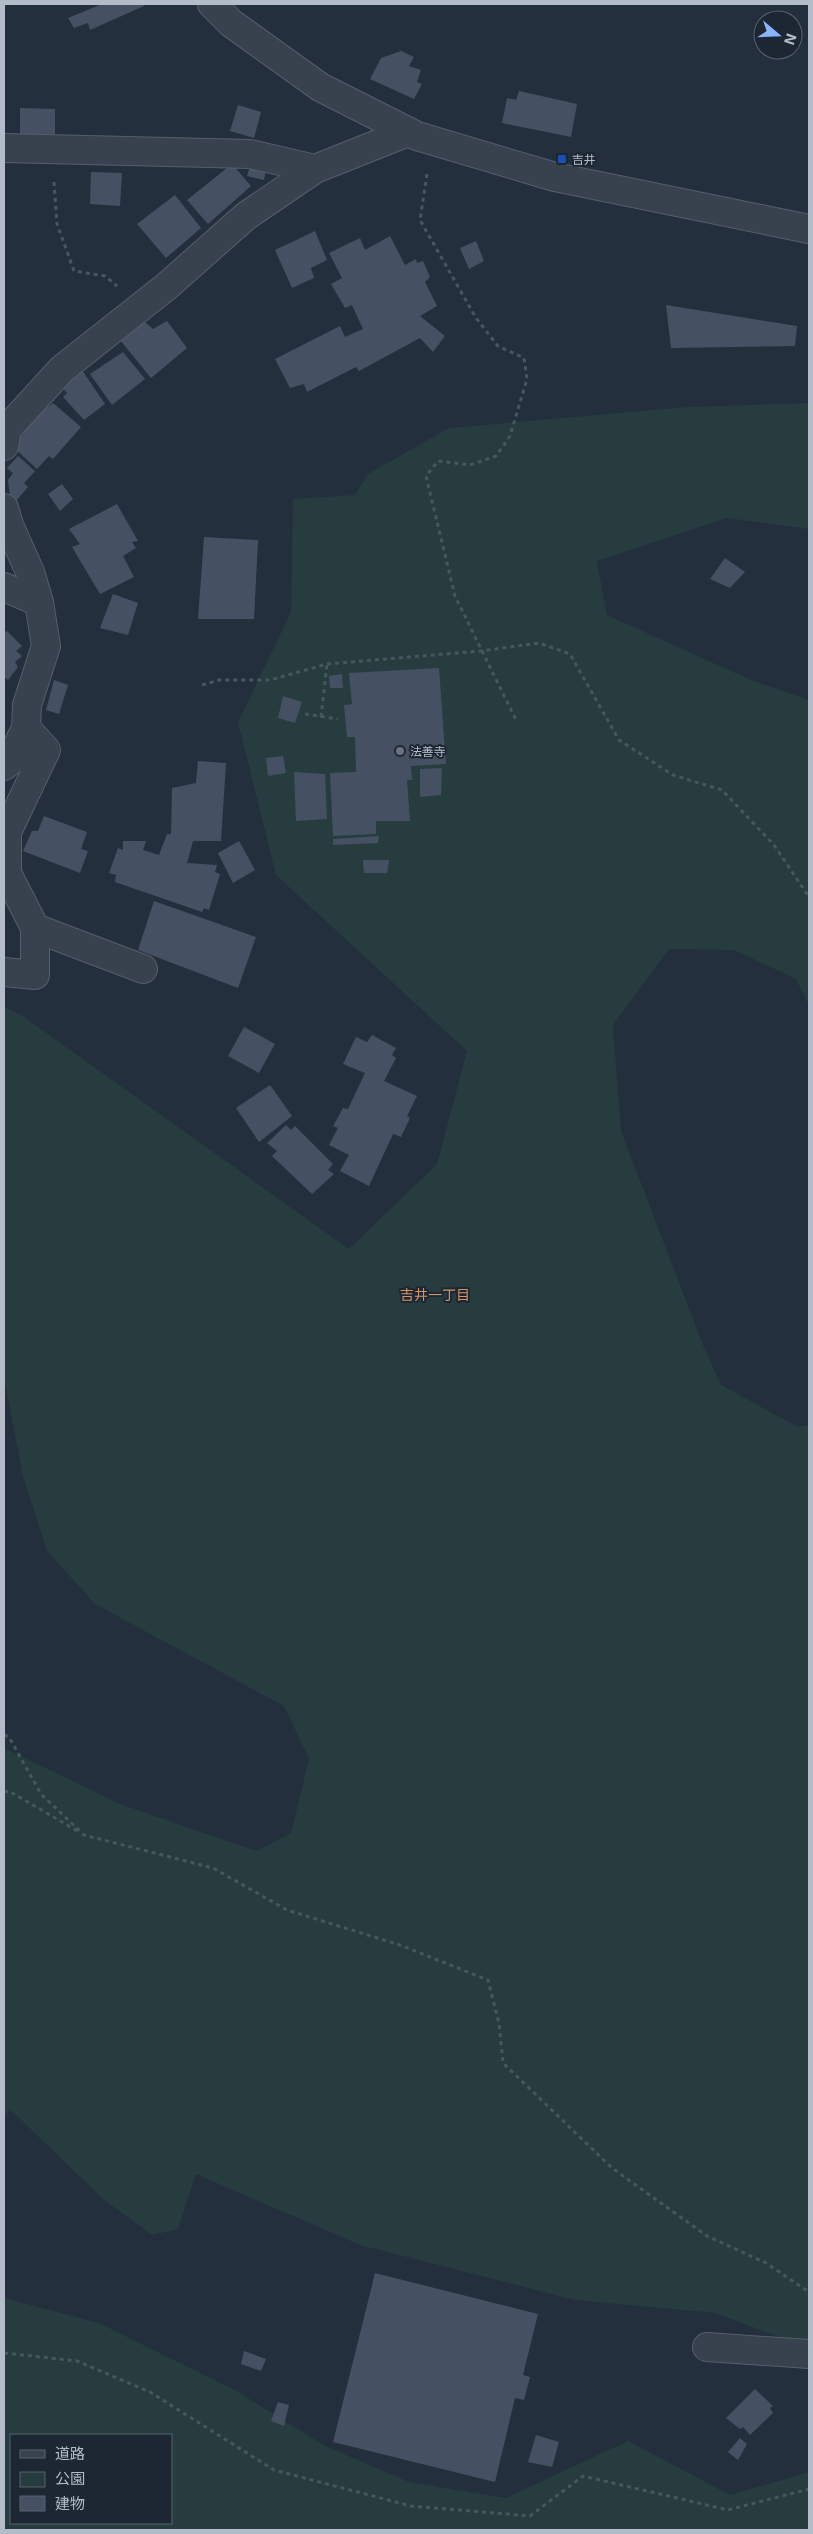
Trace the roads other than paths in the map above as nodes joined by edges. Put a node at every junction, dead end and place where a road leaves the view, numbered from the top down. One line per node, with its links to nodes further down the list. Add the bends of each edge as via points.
1 (223, 9): 2 (street, via 320,87)
2 (420, 137): 4 (street); 5 (street, via 555,177)
3 (4, 148): 4 (street, via 250,154)
4 (315, 169): 6 (street, via 246,216 62,369 7,429)
5 (809, 229)
6 (4, 446)
7 (5, 518): 9 (street, via 30,572)
8 (4, 587): 9 (street)
9 (39, 602): 10 (street, via 46,646 27,705)
10 (26, 728): 11 (street, via 10,761); 12 (street, via 46,750 7,832 7,872)
11 (4, 766)
12 (35, 928): 13 (street); 14 (street, via 35,975)
13 (143, 969)
14 (4, 972)
15 (707, 2347): 16 (street)
16 (809, 2354)

